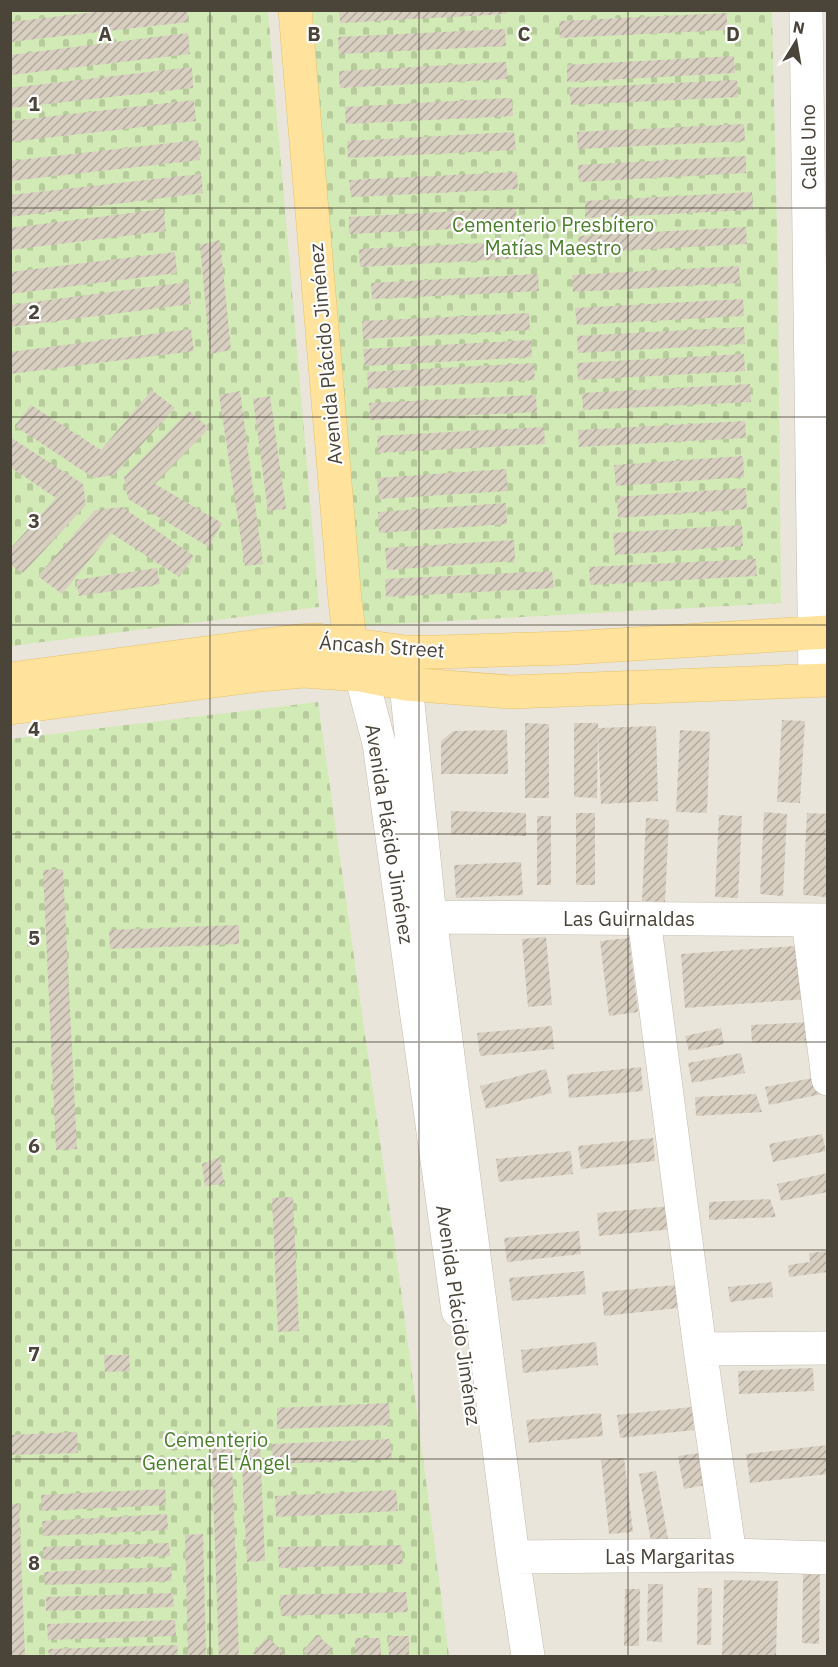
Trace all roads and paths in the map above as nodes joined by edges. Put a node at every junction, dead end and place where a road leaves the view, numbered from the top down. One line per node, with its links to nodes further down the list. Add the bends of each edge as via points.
1 (295, 10): 6 (main road, Avenida Plácido Jiménez, via 345,601)
2 (806, 10): 3 (street, Calle Uno)
3 (819, 284): 4 (street, Calle Uno)
4 (820, 632): 5 (main road, Áncash Street, via 569,648); 8 (street, Calle Uno)
5 (389, 650): 6 (main road, Áncash Street); 9 (street, Avenida Plácido Jiménez)
6 (356, 660): 7 (main road, Áncash Street, via 317,640 297,641); 9 (main road, Áncash Street); 10 (main road, Áncash Street, via 304,671); 20 (street, Avenida Plácido Jiménez, via 380,743)
7 (10, 679)
8 (821, 680): 9 (main road, Áncash Street, via 511,692)
9 (406, 684): 11 (street, Avenida Plácido Jiménez)
10 (10, 708)
11 (430, 917): 12 (street, Las Guirnaldas); 18 (street, Avenida Plácido Jiménez)
12 (644, 919): 13 (street, Las Guirnaldas); 16 (street)
13 (818, 920): 14 (street)
14 (828, 1079)
15 (828, 1348): 16 (street)
16 (700, 1350): 17 (street)
17 (730, 1555): 18 (street, Las Margaritas); 19 (street, Las Margaritas)
18 (513, 1557): 21 (street, Avenida Plácido Jiménez)
19 (828, 1558)
20 (506, 1656)
21 (528, 1656)

